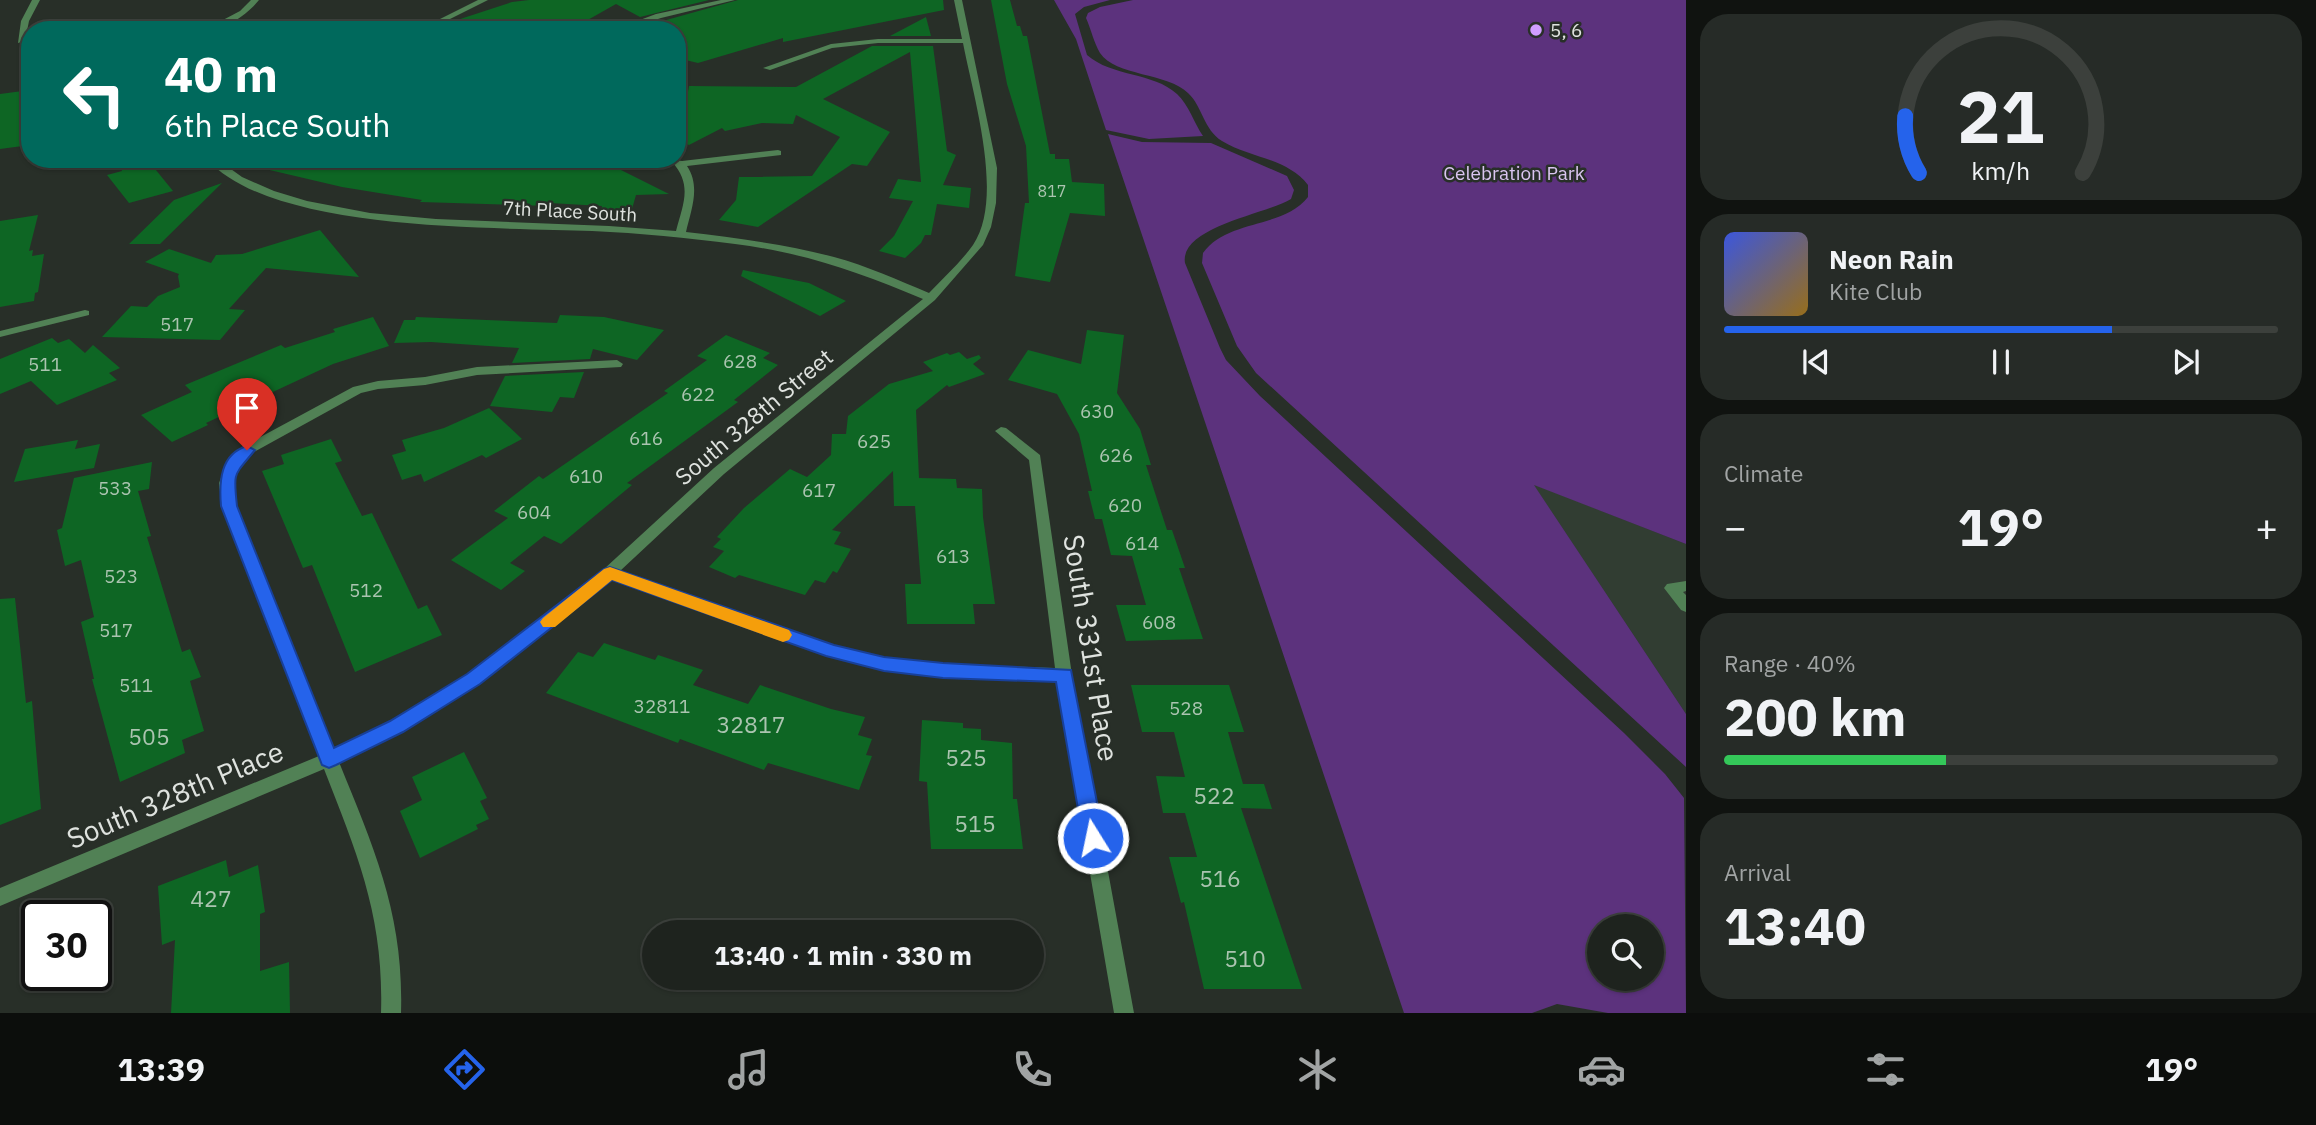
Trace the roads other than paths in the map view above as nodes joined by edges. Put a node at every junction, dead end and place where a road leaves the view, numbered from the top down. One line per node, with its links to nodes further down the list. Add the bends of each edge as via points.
1 (36, 0): 6 (street)
2 (255, 0): 7 (street)
3 (484, 0): 8 (street)
4 (731, 0): 9 (street)
5 (958, 0): 10 (street, South 328th Street)
6 (25, 21)
7 (227, 21)
8 (441, 21)
9 (644, 21)
10 (965, 41): 11 (street, via 831,46); 17 (street, South 328th Street, via 990,155 991,203 978,245)
11 (767, 68)
12 (778, 153): 13 (street)
13 (686, 161)
14 (223, 168): 16 (street, 7th Place South, via 291,200 395,221)
15 (681, 168): 16 (street, via 690,180)
16 (680, 234): 17 (street, 7th Place South, via 830,259)
17 (931, 298): 22 (street, South 328th Street, via 719,471)
18 (85, 313): 19 (street)
19 (0, 334)
20 (617, 364): 26 (street, via 477,371 357,390 235,461 226,478 234,522)
21 (1001, 431): 25 (street, South 331st Place, via 1035,458)
22 (610, 573): 25 (street, via 832,652 884,664); 26 (street, South 328th Place, via 474,679 396,727)
23 (1686, 586): 24 (street, via 1672,587)
24 (1686, 607)
25 (1064, 675): 29 (street, South 331st Place)
26 (329, 759): 27 (street, South 328th Place); 28 (street, via 369,859 386,918 391,943)
27 (0, 897)
28 (391, 1013)
29 (1124, 1013)

